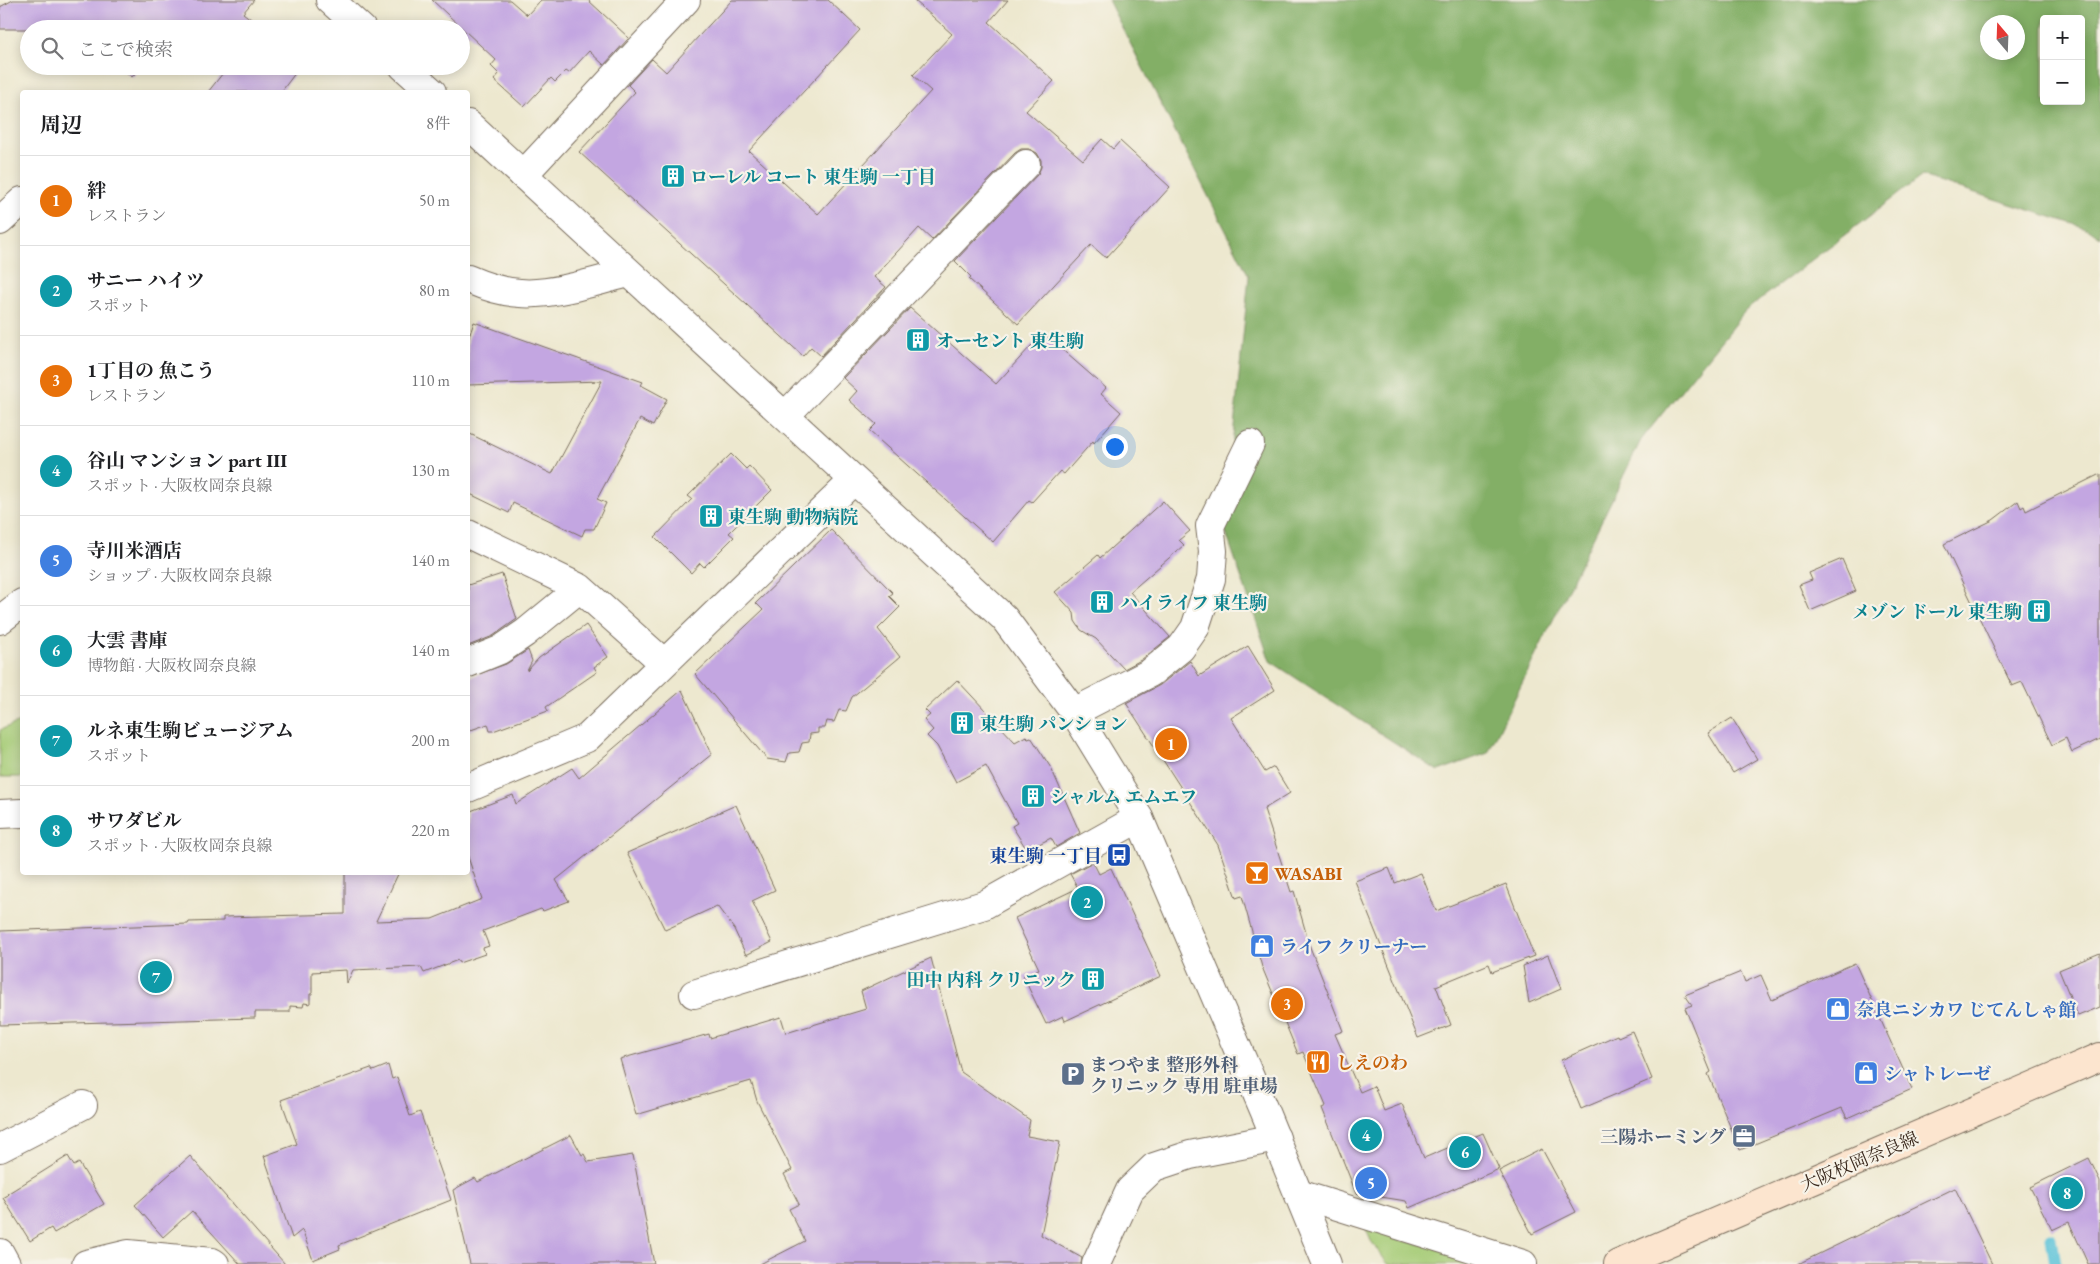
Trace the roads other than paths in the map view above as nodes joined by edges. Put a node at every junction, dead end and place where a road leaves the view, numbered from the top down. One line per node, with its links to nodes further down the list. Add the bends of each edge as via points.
1 (330, 0): 3 (street)
2 (686, 0): 8 (street)
3 (352, 20)
4 (413, 75): 5 (street)
5 (430, 90)
6 (470, 126): 8 (street)
7 (1026, 164): 13 (street)
8 (523, 174): 11 (street)
9 (20, 204): 10 (street)
10 (0, 221)
11 (628, 273): 12 (street, via 561,290 521,294); 13 (street)
12 (470, 280)
13 (786, 415): 15 (street)
14 (1250, 444): 22 (street, via 1210,526 1212,579 1195,628 1181,648 1150,673)
15 (854, 480): 21 (street); 22 (street, via 1004,618)
16 (470, 535): 17 (street)
17 (580, 588): 20 (street, via 500,650); 21 (street)
18 (20, 605): 19 (street)
19 (0, 620)
20 (470, 662)
21 (664, 663): 23 (street, via 587,738)
22 (1074, 712): 26 (street)
23 (470, 787)
24 (20, 813): 25 (street)
25 (0, 814)
26 (1139, 818): 27 (street, via 984,905); 30 (street)
27 (694, 994)
28 (2100, 1058): 40 (main road, 大阪枚岡奈良線)
29 (83, 1105): 31 (street)
30 (1276, 1138): 32 (street); 37 (street, via 1190,1155 1154,1167 1130,1190)
31 (0, 1148)
32 (1299, 1194): 38 (street); 39 (street)
33 (0, 1253): 34 (street)
34 (6, 1264)
35 (86, 1264): 36 (street, via 128,1254)
36 (214, 1264)
37 (1096, 1264)
38 (1327, 1264)
39 (1523, 1264)
40 (1618, 1264)

